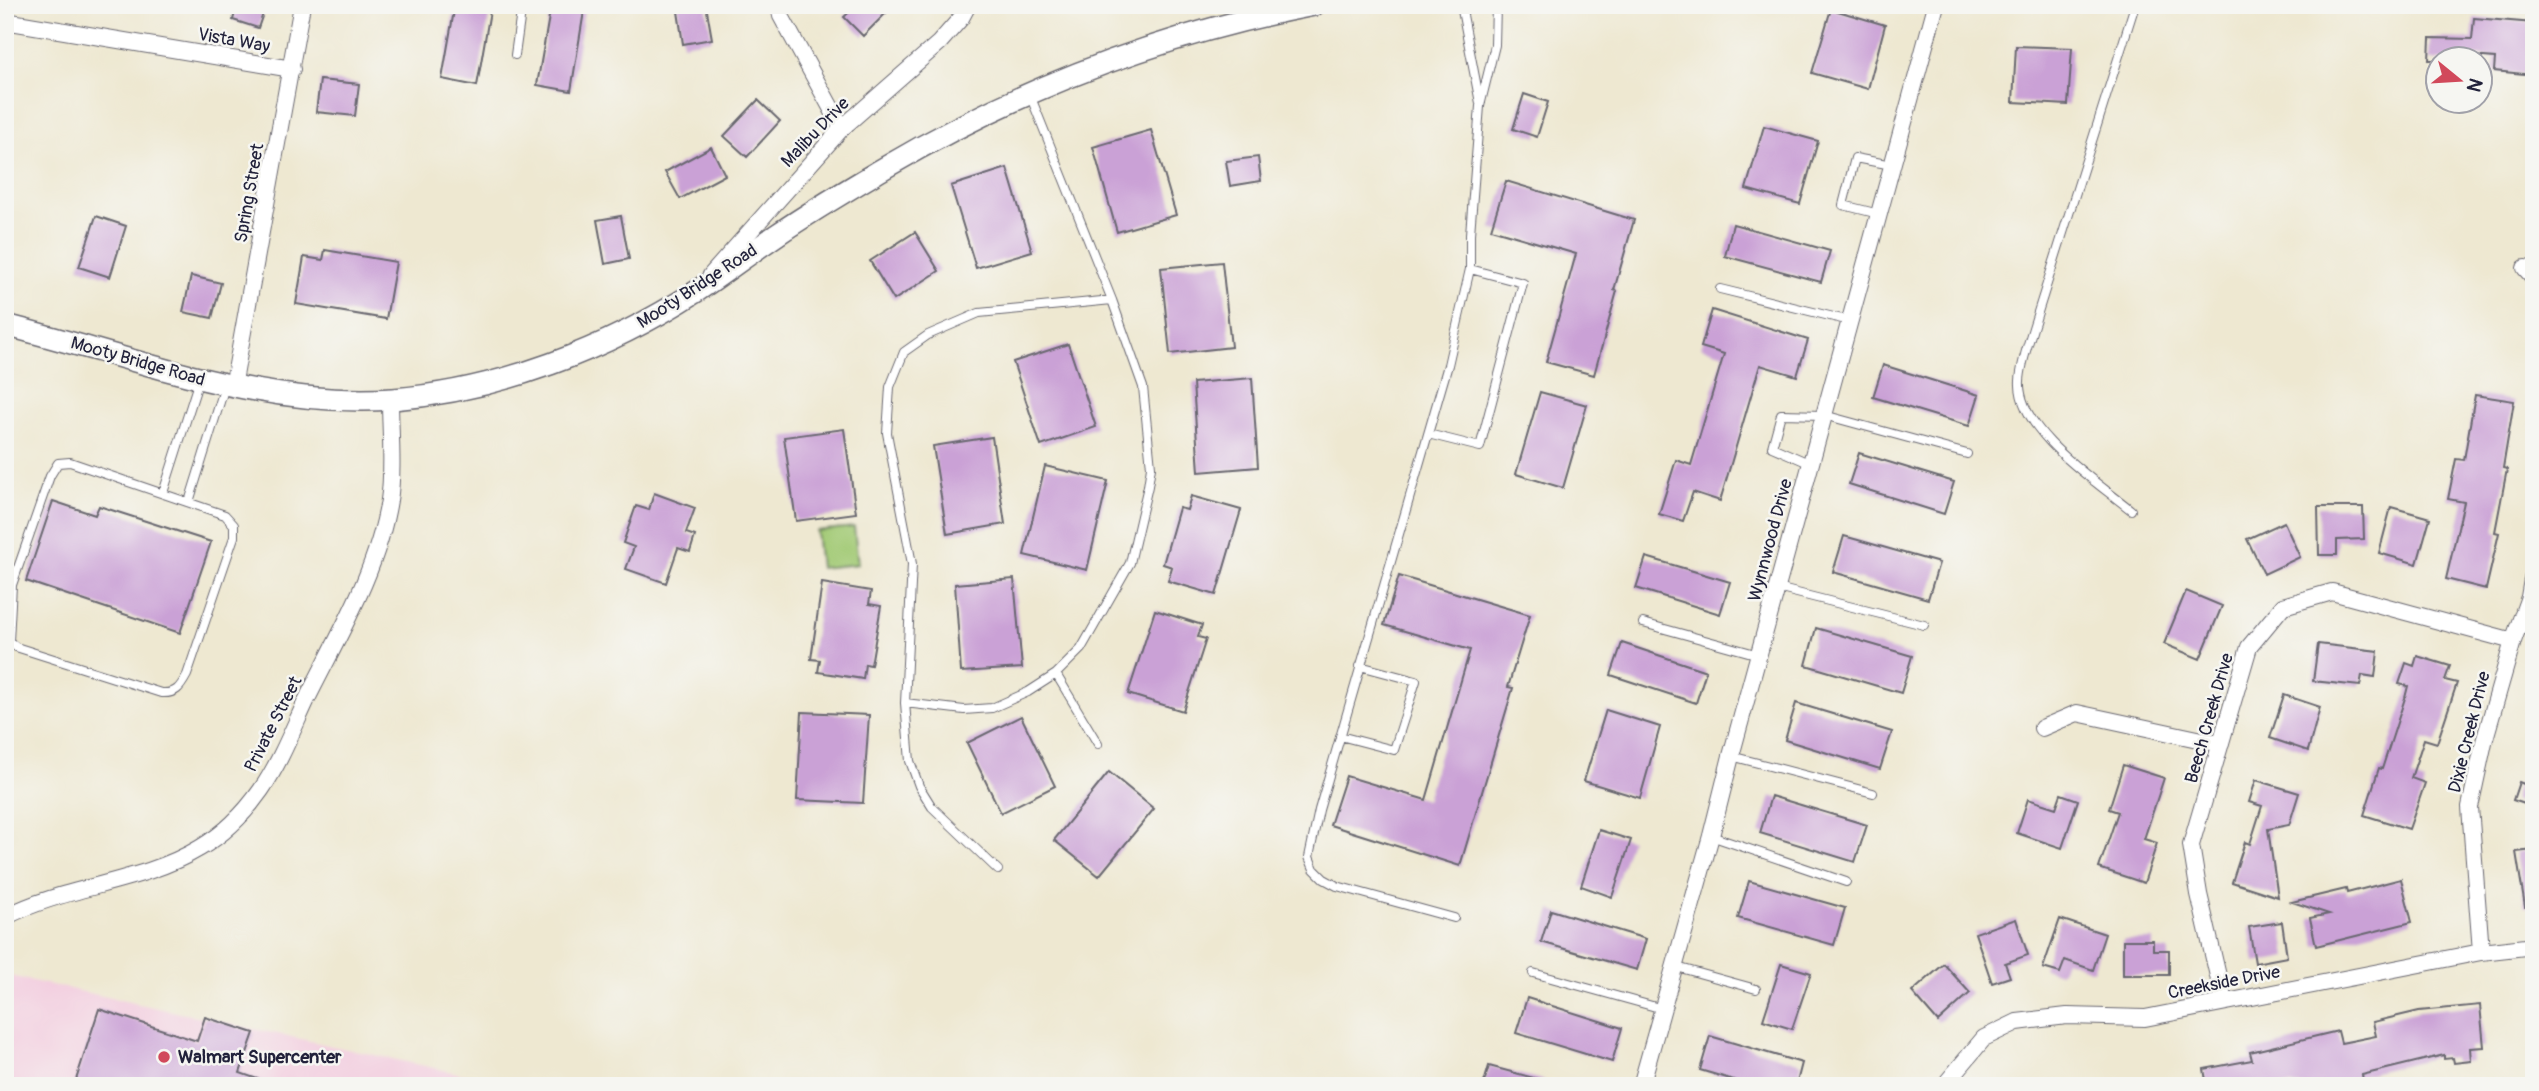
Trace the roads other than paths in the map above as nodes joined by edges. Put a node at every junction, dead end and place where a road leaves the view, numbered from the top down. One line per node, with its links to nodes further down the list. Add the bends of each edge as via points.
1 (302, 5): 12 (street, Spring Street)
2 (522, 5): 11 (lane)
3 (779, 5): 15 (street, via 780,16)
4 (968, 5): 15 (street, Malibu Drive, via 939,43)
5 (1314, 5): 13 (main road, Mooty Bridge Road, via 1178,38)
6 (1461, 5): 14 (lane)
7 (1496, 5): 14 (lane, via 1495,45)
8 (1937, 5): 16 (street, Wynnwood Drive)
9 (2135, 5): 33 (lane, via 2033,328 2020,383 2025,406 2057,450)
10 (5, 21): 12 (street, Vista Way)
11 (515, 55)
12 (292, 69): 25 (street, Spring Street)
13 (1029, 92): 20 (main road, Mooty Bridge Road, via 839,195); 21 (lane)
14 (1480, 106): 18 (lane)
15 (842, 128): 20 (street, Malibu Drive)
16 (1892, 165): 17 (street, Wynnwood Drive); 17 (lane, via 1855,158 1843,205)
17 (1879, 214): 22 (street, Wynnwood Drive)
18 (1470, 269): 28 (lane); 28 (lane, via 1523,283 1520,295 1480,447)
19 (1720, 289): 22 (lane)
20 (695, 292): 26 (main road, Mooty Bridge Road, via 638,325 539,369 463,389)
21 (1112, 300): 41 (lane, via 1143,387 1151,467 1130,563 1081,649); 42 (lane, via 979,313 928,335 904,352 890,387 887,433 912,564)
22 (1850, 321): 27 (street, Wynnwood Drive)
23 (5, 325): 24 (main road, Mooty Bridge Road)
24 (199, 380): 25 (main road, Mooty Bridge Road); 31 (lane)
25 (229, 386): 26 (main road, Mooty Bridge Road, via 307,397); 32 (lane)
26 (390, 399): 52 (street, Private Street, via 390,498 378,550 261,789 228,827 185,857)
27 (1824, 415): 29 (lane); 30 (street, Wynnwood Drive); 30 (lane, via 1780,414 1772,447)
28 (1428, 434): 40 (lane)
29 (1967, 454)
30 (1811, 464): 35 (street, Wynnwood Drive)
31 (163, 493): 32 (lane); 32 (lane, via 70,462 58,463 12,586 9,641 16,648 160,693 172,694 180,688 234,537 234,525 225,515)
32 (189, 502)
33 (2131, 510)
34 (2534, 568): 38 (street, Dixie Creek Drive)
35 (1777, 588): 37 (lane); 39 (street, Wynnwood Drive)
36 (1643, 623): 39 (lane)
37 (1924, 625)
38 (2513, 641): 46 (street, Beech Creek Drive, via 2332,592 2283,606 2249,647); 55 (street, Dixie Creek Drive, via 2470,807)
39 (1759, 655): 47 (street, Wynnwood Drive)
40 (1360, 666): 44 (lane); 44 (lane, via 1416,681 1394,750)
41 (1056, 674): 42 (lane, via 992,708 964,710); 45 (lane)
42 (905, 703): 50 (lane, via 911,761 919,786 932,807)
43 (2042, 728): 46 (street, via 2077,713)
44 (1340, 736): 53 (lane, via 1309,857 1314,869 1337,886)
45 (1098, 744)
46 (2221, 744): 59 (street, Beech Creek Drive, via 2191,845)
47 (1731, 756): 48 (lane); 49 (street, Wynnwood Drive)
48 (1873, 793)
49 (1712, 836): 51 (lane); 56 (street, Wynnwood Drive)
50 (998, 870)
51 (1846, 882)
52 (5, 916)
53 (1454, 918)
54 (2534, 946): 55 (street, Creekside Drive)
55 (2481, 951): 59 (street, Creekside Drive)
56 (1674, 966): 58 (lane); 60 (street, Wynnwood Drive)
57 (1533, 973): 60 (lane)
58 (1756, 989)
59 (2224, 1002): 62 (street, Creekside Drive, via 2145,1018 2067,1016 2017,1023 1984,1038)
60 (1663, 1009): 61 (street, Wynnwood Drive)
61 (1641, 1086)
62 (1947, 1086)

